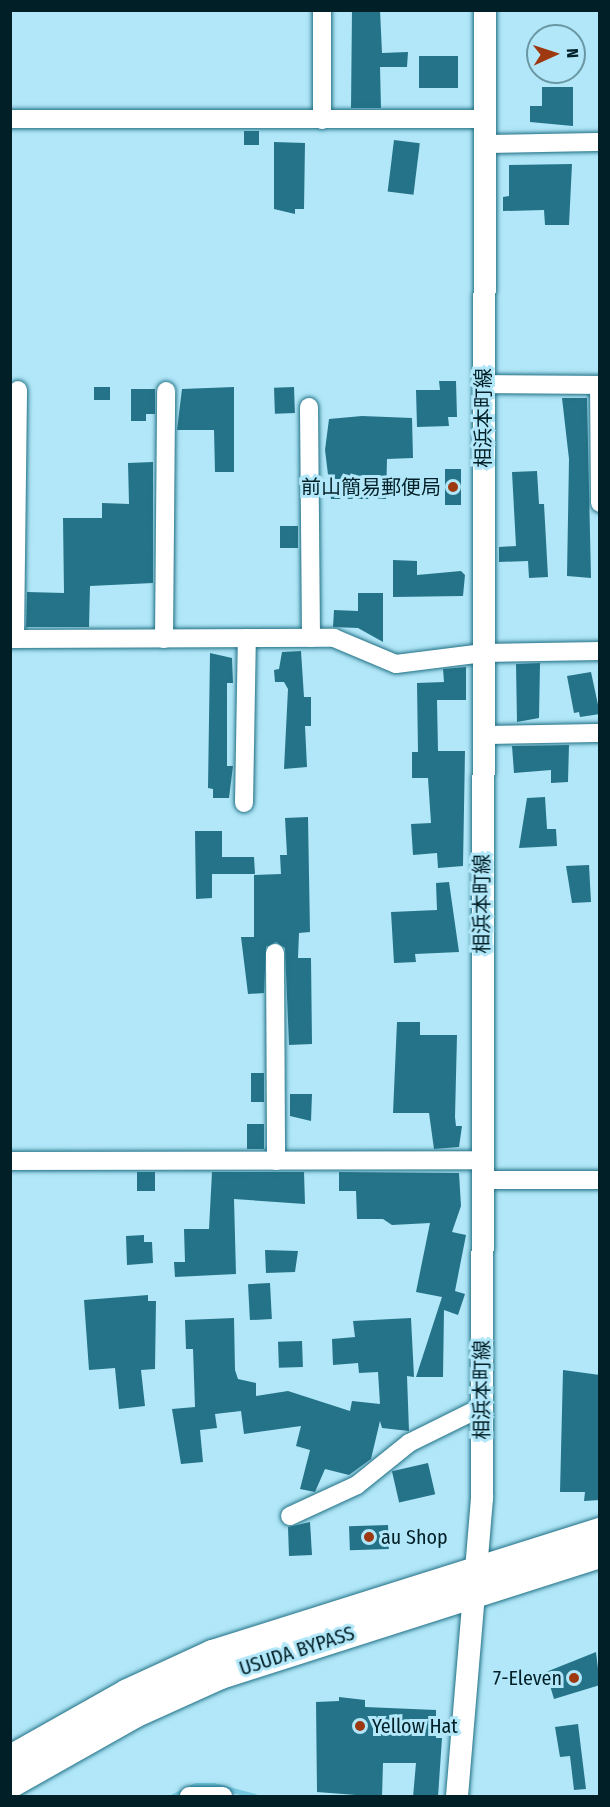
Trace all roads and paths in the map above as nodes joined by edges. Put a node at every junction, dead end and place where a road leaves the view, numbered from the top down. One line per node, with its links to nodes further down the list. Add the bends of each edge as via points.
1 (322, 10): 5 (street)
2 (485, 10): 4 (main road, 相浜本町線)
3 (10, 119): 5 (street)
4 (485, 119): 5 (street); 7 (main road, 相浜本町線)
5 (322, 120)
6 (600, 142): 7 (street)
7 (484, 144): 8 (main road, 相浜本町線)
8 (483, 384): 9 (street); 19 (main road, 相浜本町線)
9 (599, 386): 13 (street)
10 (18, 390): 16 (street)
11 (166, 391): 17 (street)
12 (309, 407): 15 (street)
13 (600, 503)
14 (247, 638): 15 (street); 17 (street); 22 (street)
15 (311, 638): 19 (street, via 334,638 396,664)
16 (13, 639): 17 (street)
17 (164, 639)
18 (600, 651): 19 (street)
19 (483, 652): 21 (main road, 相浜本町線)
20 (600, 733): 21 (street)
21 (483, 735): 26 (main road, 相浜本町線)
22 (244, 803)
23 (275, 953): 25 (street)
24 (10, 1161): 25 (street)
25 (276, 1161): 26 (street)
26 (482, 1170): 27 (street); 28 (main road, 相浜本町線)
27 (600, 1180)
28 (482, 1407): 29 (street, via 409,1443 357,1485); 32 (main road, 相浜本町線)
29 (290, 1516)
30 (600, 1531): 32 (highway, USUDA BYPASS)
31 (600, 1554): 32 (highway, USUDA BYPASS)
32 (478, 1581): 33 (highway, USUDA BYPASS, via 212,1653 127,1692); 34 (highway, USUDA BYPASS, via 220,1676 134,1714); 37 (main road, 相浜本町線)
33 (10, 1758)
34 (10, 1785)
35 (189, 1797): 36 (street)
36 (223, 1797)
37 (457, 1797)

